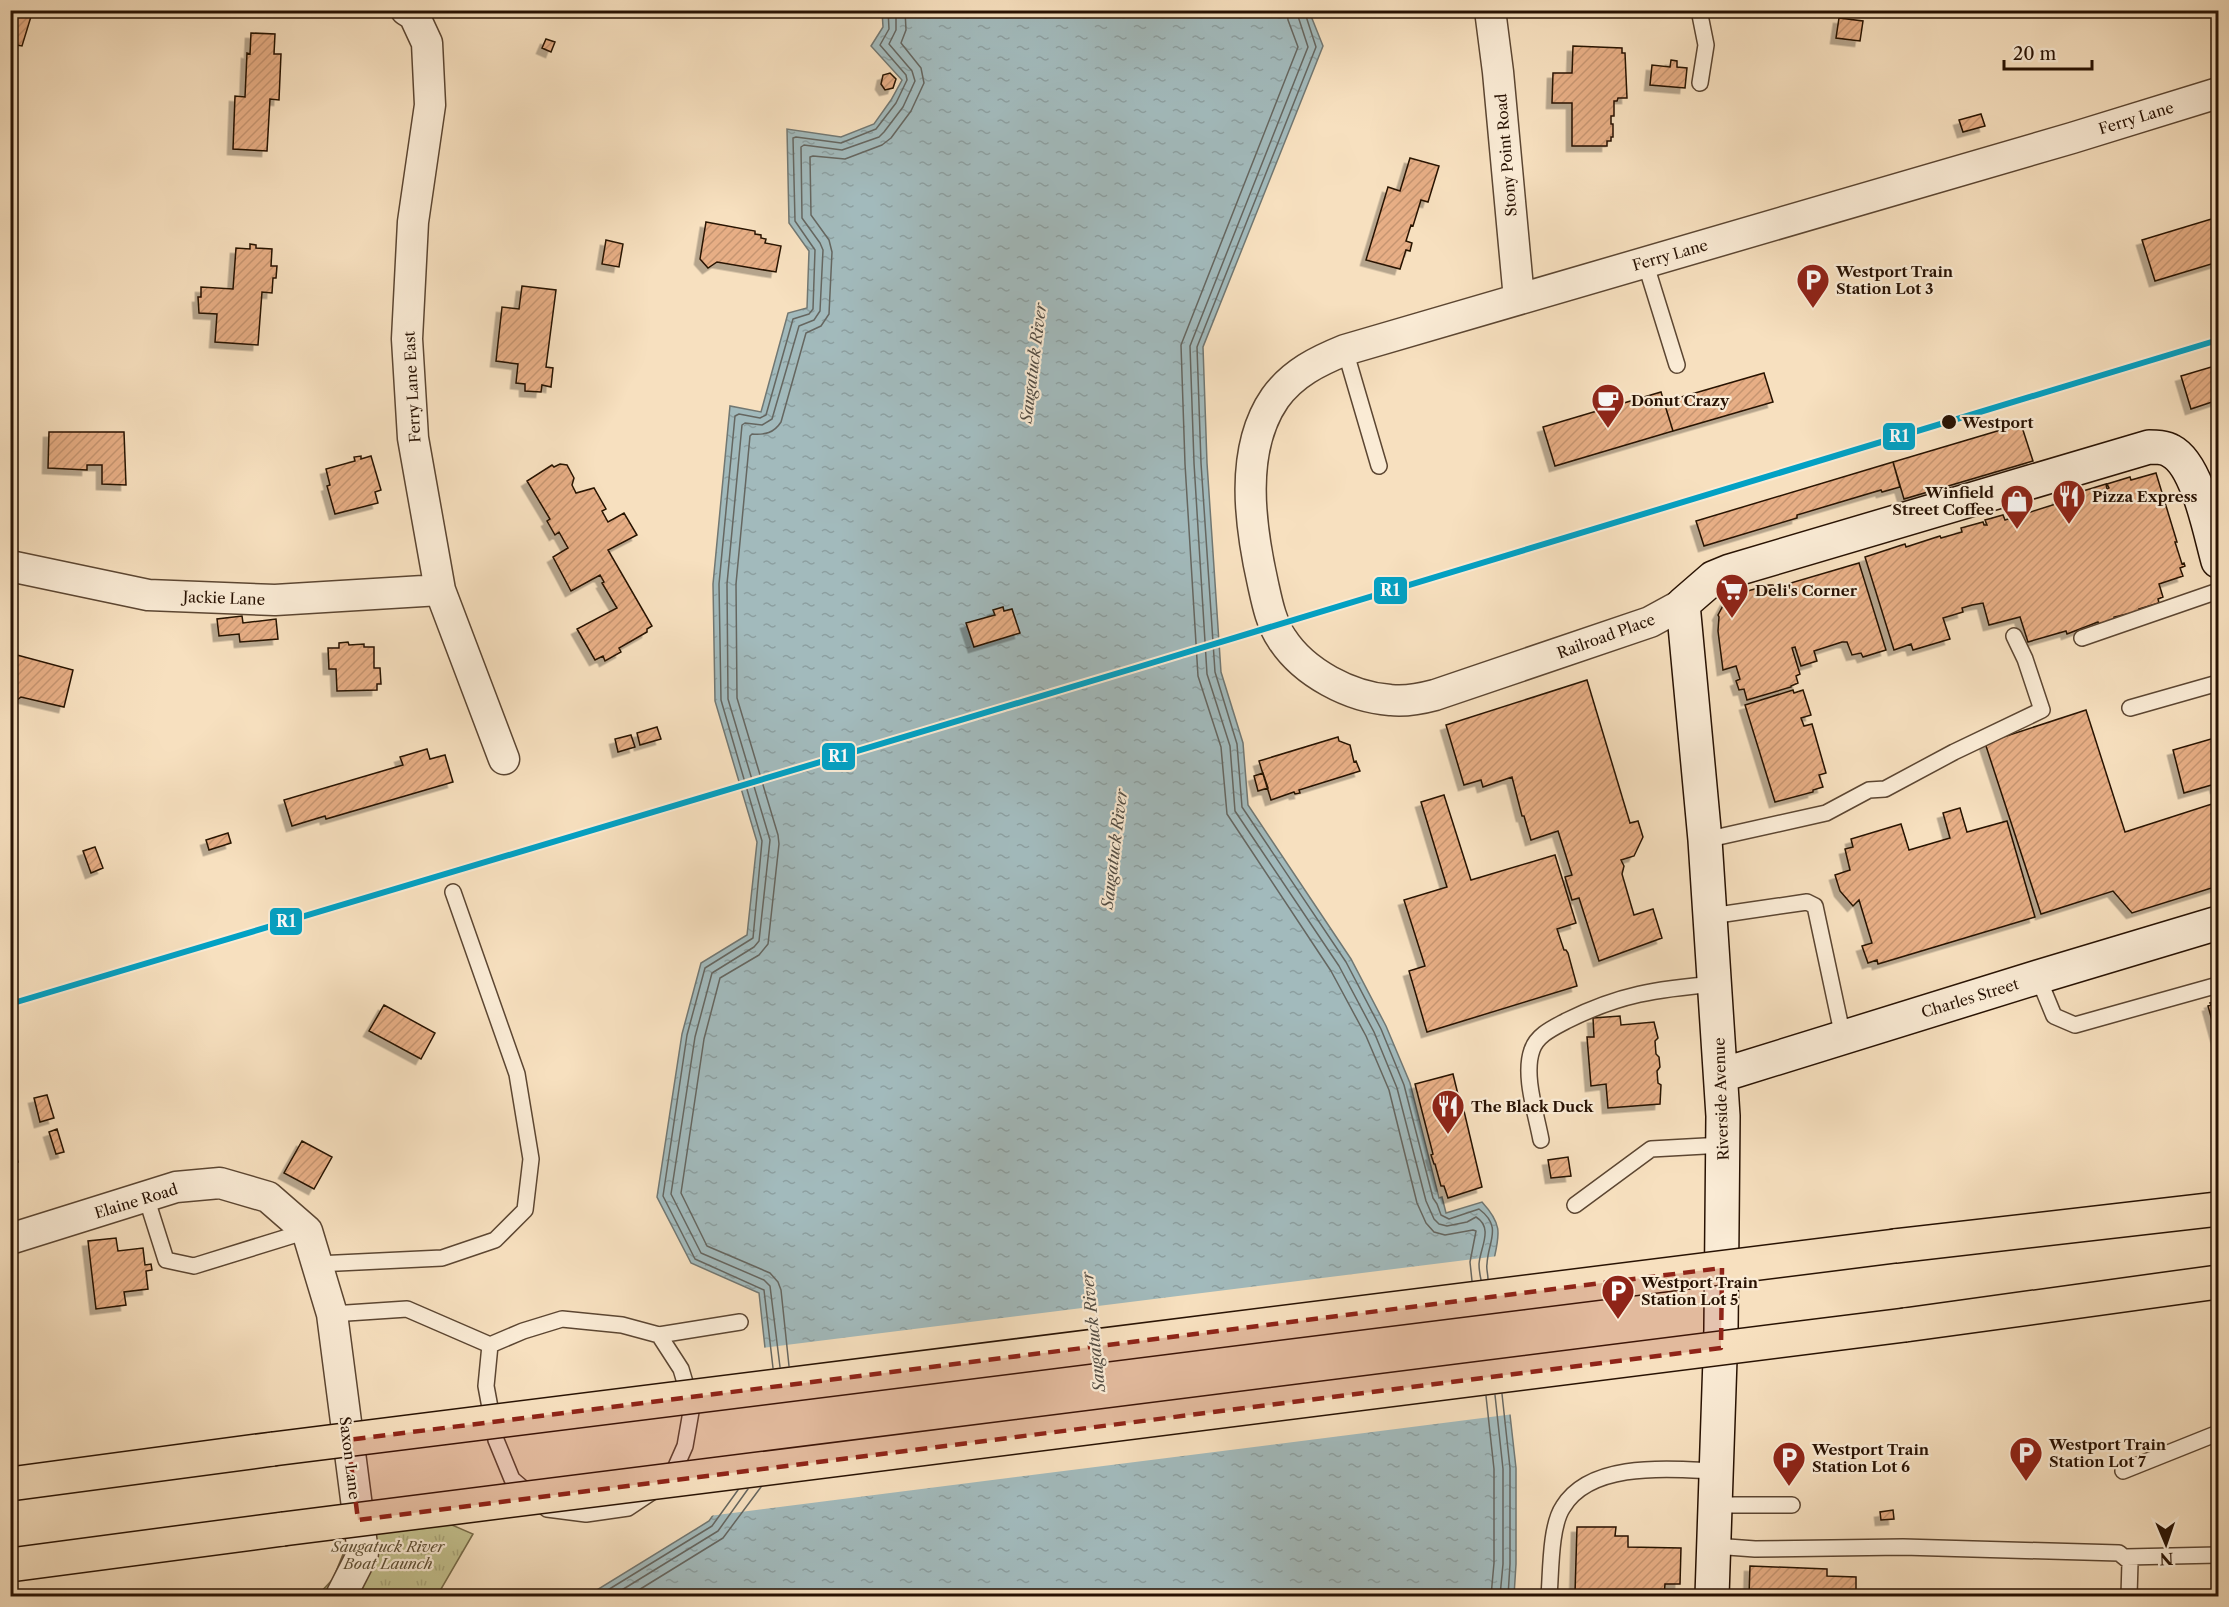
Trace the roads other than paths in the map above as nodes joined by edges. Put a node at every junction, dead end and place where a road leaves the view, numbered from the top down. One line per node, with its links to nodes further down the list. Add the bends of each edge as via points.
1 (406, 10): 14 (street, Ferry Lane East, via 414,15 427,43 430,105 413,222 407,339 413,438)
2 (1490, 10): 7 (street, Stony Point Road)
3 (1699, 10): 4 (lane, via 1706,45)
4 (1700, 83)
5 (2218, 93): 6 (street, Ferry Lane)
6 (1645, 262): 7 (street, Ferry Lane); 9 (lane)
7 (1519, 299): 8 (street, Ferry Lane)
8 (1345, 350): 10 (lane); 11 (street, Ferry Lane, via 1297,374 1267,413 1252,470)
9 (1677, 365)
10 (1379, 466)
11 (1253, 540): 16 (street, Railroad Place, via 1276,631 1283,642 1301,661 1330,681 1358,694 1382,699 1435,695 1640,625)
12 (2218, 561): 16 (street, Railroad Place, via 2193,479 2180,458 2160,447 2137,449 1731,571 1713,578)
13 (10, 566): 14 (street, Jackie Lane, via 148,595 275,600)
14 (440, 590): 21 (street, Ferry Lane East)
15 (2218, 591): 18 (lane)
16 (1683, 604): 22 (street, Riverside Avenue)
17 (2014, 636): 22 (lane, via 2042,710 1885,789 1869,790 1826,813)
18 (2082, 638)
19 (2218, 682): 20 (lane)
20 (2130, 708)
21 (504, 759)
22 (1705, 840): 24 (street, Riverside Avenue)
23 (453, 892): 38 (lane, via 518,1074 531,1159 525,1210 495,1240 442,1258)
24 (1711, 916): 27 (street, Riverside Avenue); 29 (lane, via 1808,902 1815,906)
25 (2217, 928): 26 (street, Charles Street)
26 (2038, 977): 28 (lane, via 2054,1016 2075,1025); 29 (street, Charles Street)
27 (1716, 984): 30 (street, Riverside Avenue); 31 (lane, via 1617,998 1545,1032 1532,1048 1527,1069)
28 (2218, 985)
29 (1843, 1037): 30 (street, Charles Street)
30 (1722, 1075): 32 (street, Riverside Avenue)
31 (1541, 1140)
32 (1723, 1145): 34 (lane, via 1651,1149); 45 (street, Riverside Avenue)
33 (146, 1197): 36 (street, Elaine Road, via 176,1187 220,1183 268,1197); 36 (lane, via 166,1260 194,1266); 37 (street, Elaine Road)
34 (1575, 1205)
35 (2218, 1209): 47 (highway, bridge, via 1895,1246)
36 (307, 1231): 38 (street)
37 (10, 1239)
38 (317, 1264): 40 (street)
39 (2218, 1282): 53 (highway, bridge, via 1905,1325)
40 (332, 1314): 43 (lane, via 407,1309); 54 (street, Saxon Lane, via 363,1553)
41 (740, 1322): 42 (lane)
42 (659, 1335): 43 (lane, via 622,1325 562,1319); 43 (lane, via 681,1369 692,1406 685,1446 670,1480 628,1508 586,1514 547,1509 512,1479 496,1440 486,1386)
43 (490, 1345)
44 (2218, 1433): 46 (lane)
45 (1716, 1471): 49 (street, Riverside Avenue); 55 (lane, via 1662,1469 1618,1474 1600,1477 1577,1490 1562,1507 1553,1537)
46 (2122, 1471)
47 (10, 1484)
48 (1792, 1504): 49 (lane)
49 (1715, 1505): 50 (street, Riverside Avenue)
50 (1714, 1546): 52 (lane, via 2104,1552); 56 (street, Riverside Avenue)
51 (2218, 1555): 52 (lane)
52 (2126, 1557): 57 (lane, via 2130,1562)
53 (10, 1564)
54 (341, 1596)
55 (1549, 1596)
56 (1712, 1596)
57 (2129, 1596)

